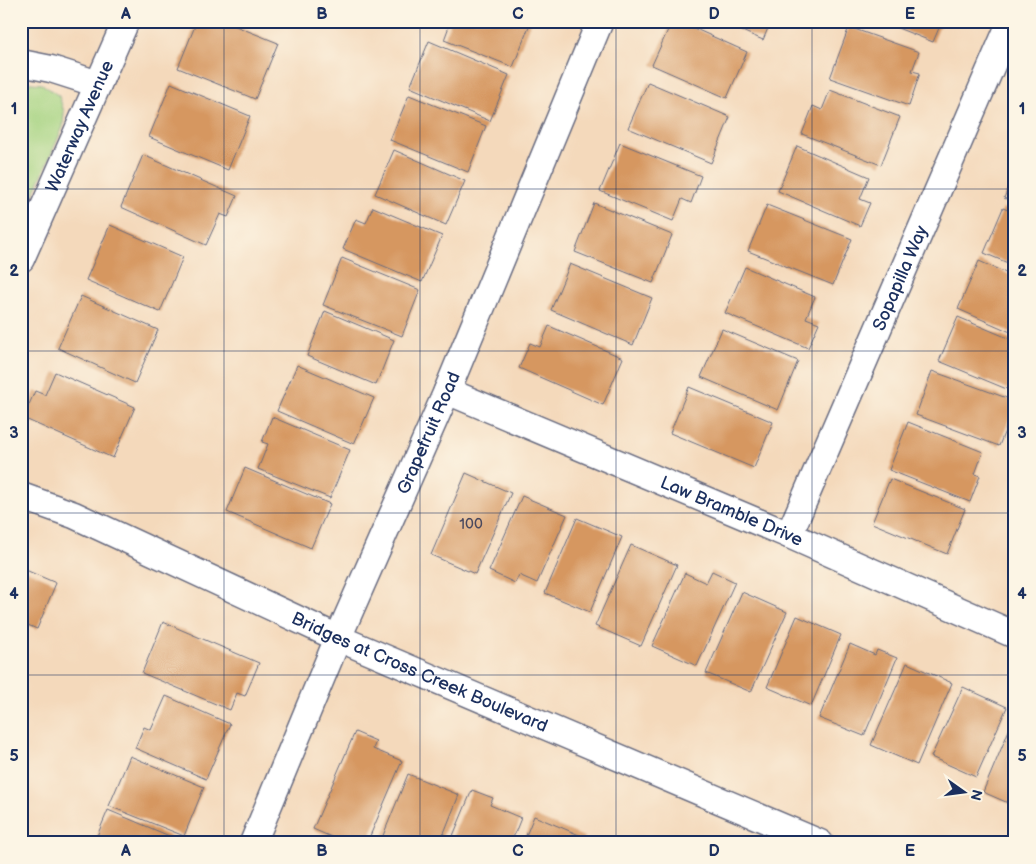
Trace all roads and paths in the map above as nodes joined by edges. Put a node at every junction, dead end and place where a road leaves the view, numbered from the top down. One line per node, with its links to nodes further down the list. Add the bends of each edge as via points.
1 (126, 21): 5 (street, Waterway Avenue)
2 (600, 21): 7 (street, Grapefruit Road)
3 (1010, 21): 9 (street, Sopapilla Way)
4 (21, 64): 5 (street, via 51,69)
5 (98, 84): 6 (street, Waterway Avenue)
6 (21, 259)
7 (447, 391): 9 (street, Law Bramble Drive); 11 (street, Grapefruit Road)
8 (21, 496): 11 (street, Bridges at Cross Creek Boulevard, via 74,515)
9 (789, 535): 10 (street, Law Bramble Drive)
10 (1015, 635)
11 (338, 638): 12 (street, Grapefruit Road); 13 (street, Bridges at Cross Creek Boulevard)
12 (253, 843)
13 (820, 843)

